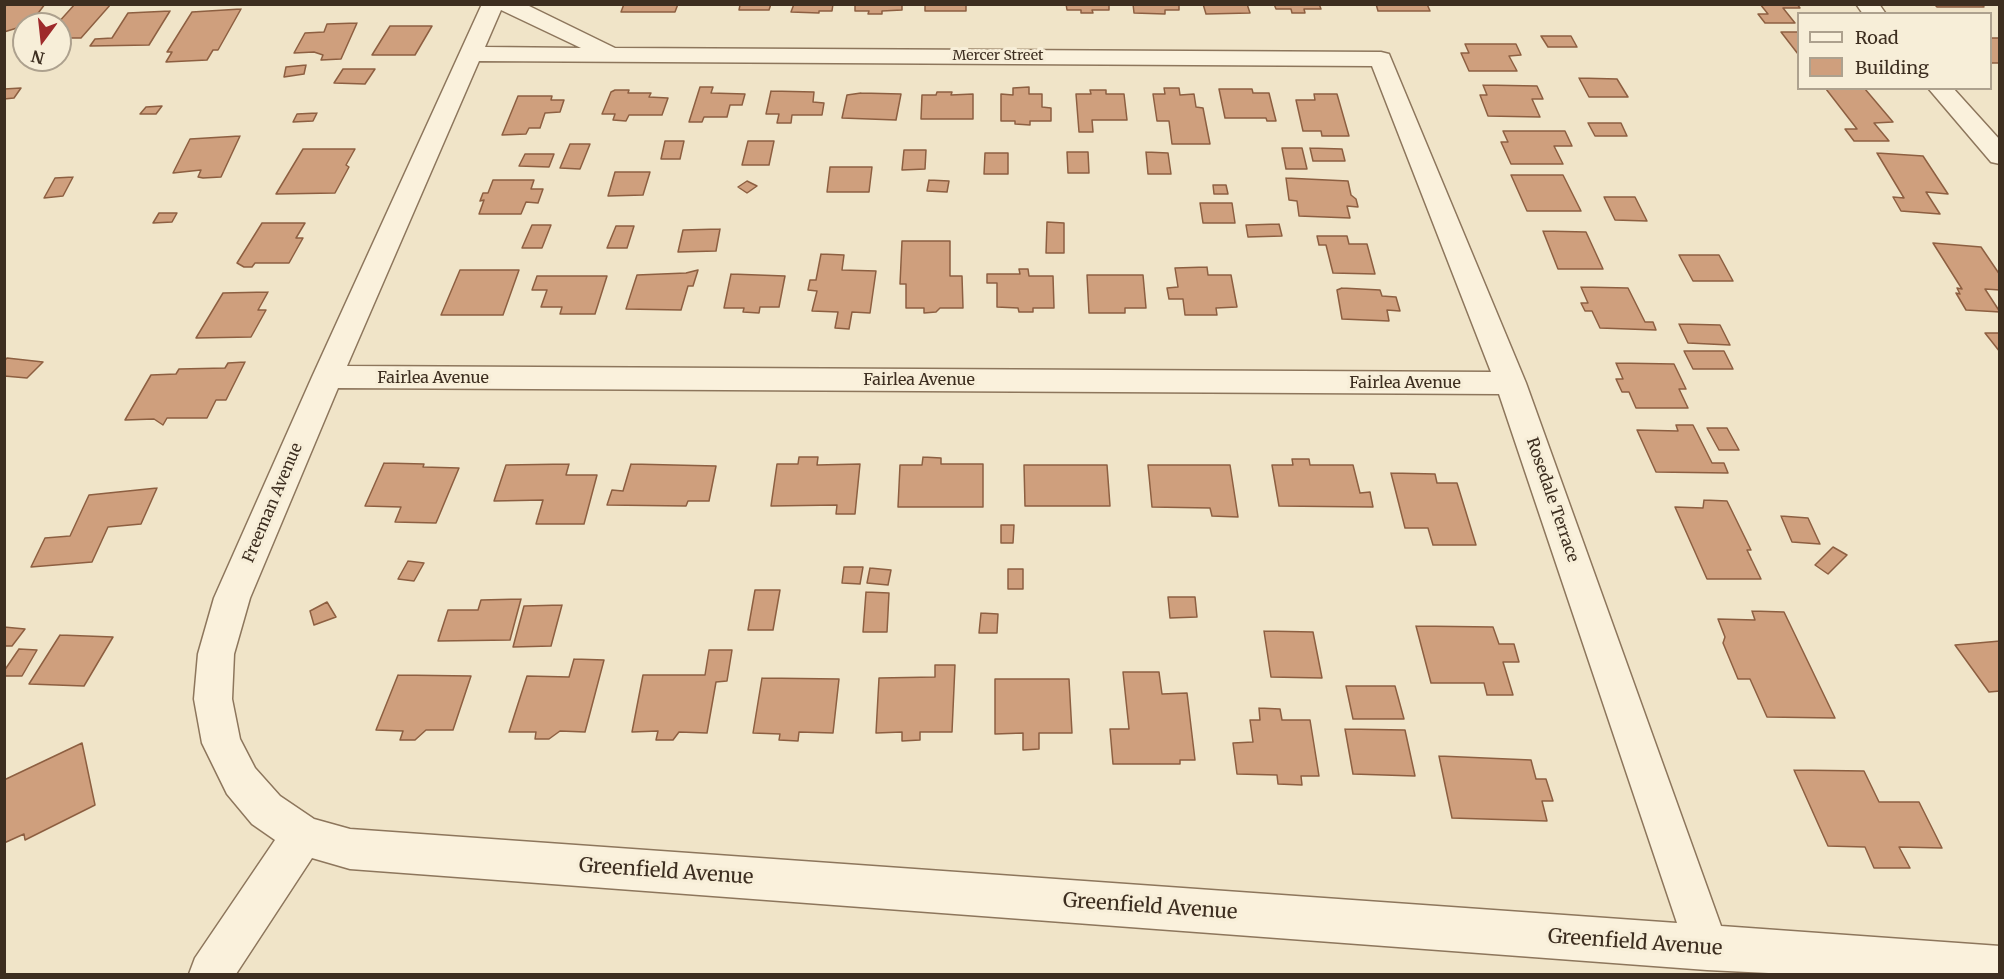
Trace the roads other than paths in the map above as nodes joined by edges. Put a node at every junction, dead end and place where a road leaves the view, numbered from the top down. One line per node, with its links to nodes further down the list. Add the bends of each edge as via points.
1 (493, 4): 3 (street, Freeman Avenue)
2 (506, 4): 4 (street, Mercer Street)
3 (473, 54): 4 (street, Mercer Street); 8 (street, Freeman Avenue)
4 (615, 54): 5 (street, Mercer Street)
5 (1381, 58): 9 (street, Rosedale Terrace)
6 (1942, 90): 7 (street)
7 (2000, 156)
8 (327, 377): 9 (street, Fairlea Avenue); 10 (street, Freeman Avenue, via 232,598 216,654 213,699 221,743 241,781 266,810)
9 (1511, 383): 11 (street, Rosedale Terrace)
10 (303, 835): 11 (street, Greenfield Avenue, via 350,849); 13 (street)
11 (1707, 948): 12 (street, Greenfield Avenue)
12 (2000, 968)
13 (211, 975)

